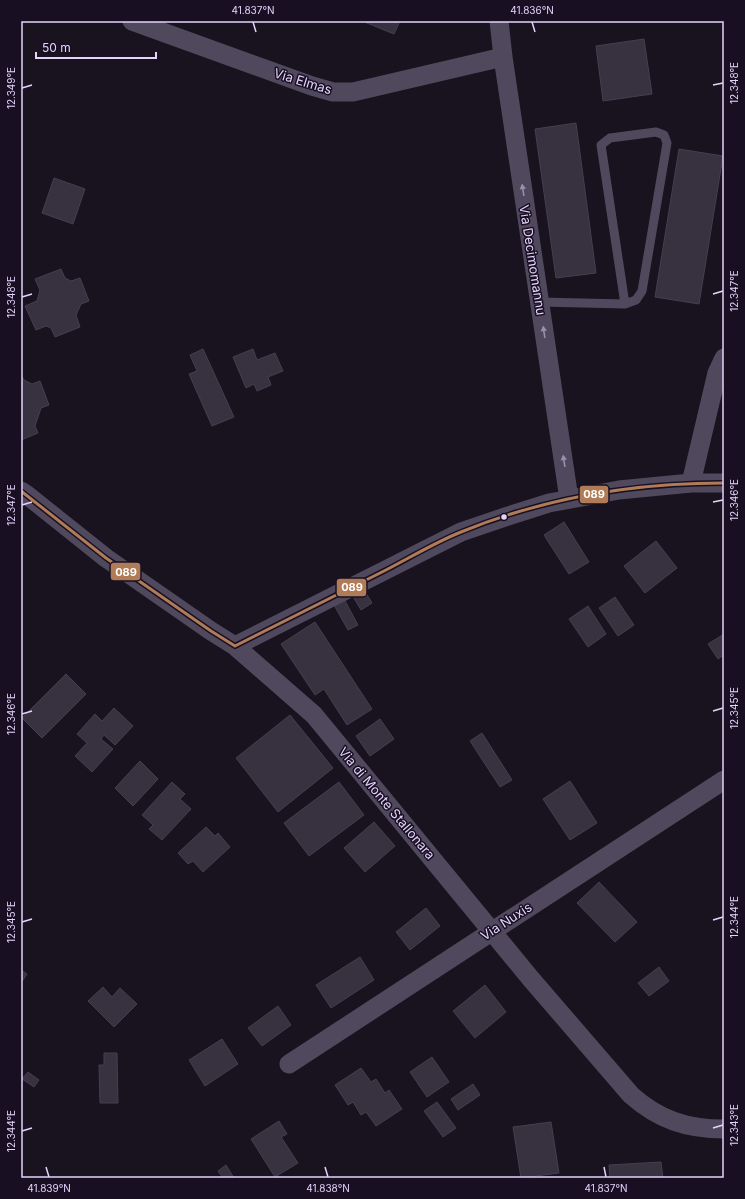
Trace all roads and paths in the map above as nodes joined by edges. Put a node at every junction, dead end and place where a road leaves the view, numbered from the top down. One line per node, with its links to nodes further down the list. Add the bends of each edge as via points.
1 (132, 21): 3 (street, Via Elmas, via 333,92 353,92)
2 (499, 21): 3 (street, Via Decimomannu)
3 (503, 57): 4 (street, Via Decimomannu, one-way to 3)
4 (540, 302): 5 (lane); 10 (street, Via Decimomannu, one-way to 4)
5 (625, 304): 5 (lane, via 636,300 642,291 667,143 664,135 656,132 610,138 601,145)
6 (724, 358): 7 (street, via 717,373)
7 (691, 483): 8 (street); 10 (street, via 619,490)
8 (724, 483)
9 (21, 491): 11 (street, Via di Monte Stallonara, via 106,558)
10 (569, 499): 11 (street, via 549,503 461,532)
11 (234, 646): 13 (street, Via di Monte Stallonara, via 314,715)
12 (724, 780): 13 (street, Via Nuxis)
13 (492, 930): 14 (street, Via Nuxis); 15 (street, Via di Monte Stallonara, via 531,979 637,1100 649,1110 669,1120 696,1127)
14 (289, 1064)
15 (724, 1129)

